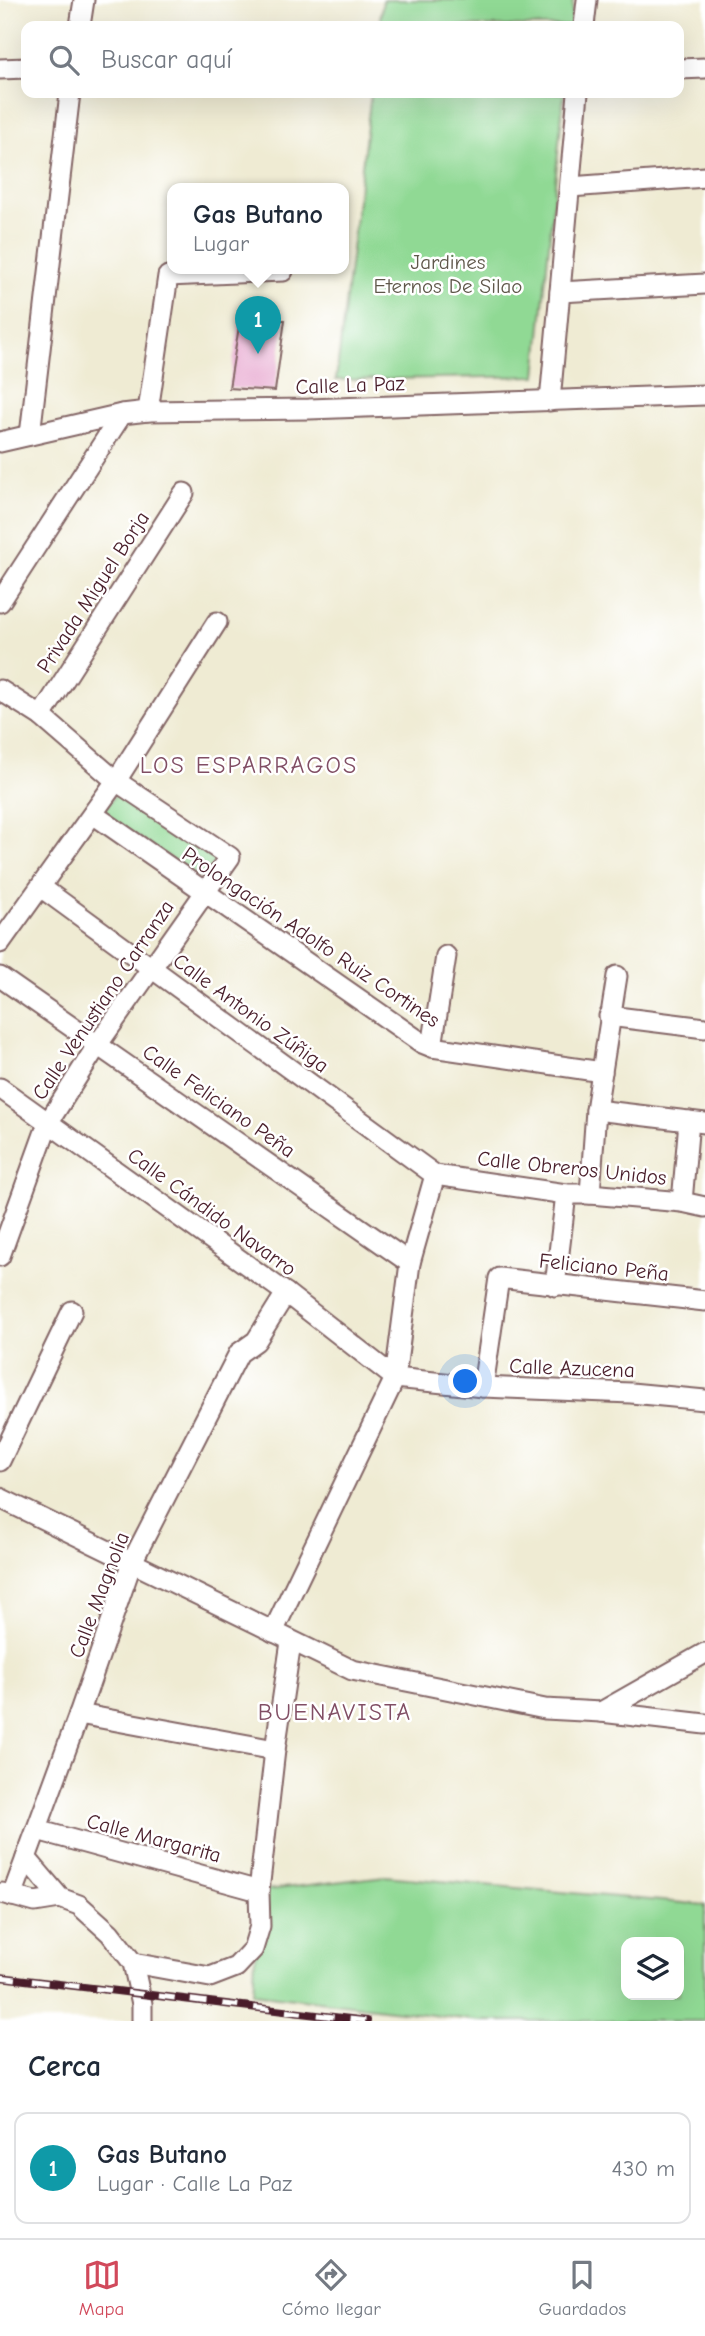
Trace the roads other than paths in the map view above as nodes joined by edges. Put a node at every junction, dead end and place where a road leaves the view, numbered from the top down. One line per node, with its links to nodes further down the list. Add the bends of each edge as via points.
1 (84, 0): 3 (street)
2 (587, 0): 4 (street)
3 (81, 21)
4 (585, 21)
5 (21, 68): 7 (street)
6 (705, 68): 8 (street)
7 (0, 69)
8 (684, 69)
9 (69, 98): 20 (street)
10 (578, 98): 12 (street)
11 (705, 177): 12 (street)
12 (570, 187): 15 (street)
13 (214, 274): 18 (street, via 168,276)
14 (705, 284): 15 (street)
15 (560, 292): 17 (street)
16 (705, 396): 17 (street, Calle La Paz)
17 (550, 401): 18 (street, Calle La Paz)
18 (148, 411): 19 (street, Calle La Paz)
19 (122, 414): 20 (street, Calle La Paz); 23 (street)
20 (30, 435): 21 (street, Calle La Paz)
21 (0, 442)
22 (184, 493): 26 (street, Privada Miguel Borja)
23 (0, 601)
24 (217, 621): 27 (street)
25 (0, 690): 26 (street)
26 (41, 716): 27 (street)
27 (116, 781): 28 (street); 30 (street, Calle Venustiano Carranza, via 230,857)
28 (93, 814): 29 (street); 30 (street, Prolongación Adolfo Ruiz Cortines)
29 (41, 888): 31 (street); 33 (street, Calle Antonio Zúñiga)
30 (203, 892): 33 (street, Calle Venustiano Carranza); 39 (street, Prolongación Adolfo Ruiz Cortines)
31 (0, 943)
32 (446, 956): 39 (street)
33 (152, 970): 38 (street, Calle Venustiano Carranza); 45 (street, Calle Antonio Zúñiga)
34 (617, 976): 36 (street)
35 (0, 977): 38 (street, Calle Feliciano Peña)
36 (609, 1016): 37 (street); 40 (street)
37 (705, 1027)
38 (97, 1044): 44 (street, Calle Venustiano Carranza); 51 (street, Calle Feliciano Peña)
39 (432, 1047): 40 (street, Prolongación Adolfo Ruiz Cortines)
40 (602, 1072): 42 (street)
41 (0, 1088): 44 (street, Calle Cándido Navarro)
42 (596, 1110): 43 (street); 47 (street)
43 (697, 1122): 48 (street)
44 (48, 1123): 50 (street, Calle Venustiano Carranza); 53 (street, Calle Cándido Navarro)
45 (435, 1175): 46 (street, Calle Obreros Unidos); 51 (street)
46 (566, 1194): 47 (street, Calle Obreros Unidos); 52 (street)
47 (590, 1194): 48 (street, Calle Obreros Unidos)
48 (682, 1202): 49 (street, Calle Obreros Unidos)
49 (705, 1207)
50 (0, 1256)
51 (410, 1263): 56 (street)
52 (555, 1286): 54 (street, Feliciano Peña); 57 (street, Feliciano Peña, via 499,1278)
53 (286, 1293): 56 (street, Calle Cándido Navarro); 61 (street, Calle Magnolia, via 256,1341 239,1353)
54 (705, 1301)
55 (72, 1311): 59 (street)
56 (395, 1378): 57 (street, Calle Azucena); 62 (street)
57 (483, 1387): 58 (street, Calle Azucena, via 631,1392)
58 (705, 1400)
59 (0, 1461)
60 (0, 1498): 61 (street)
61 (132, 1562): 62 (street); 66 (street, Calle Magnolia)
62 (273, 1633): 63 (street)
63 (291, 1642): 65 (street, via 352,1670 545,1709); 68 (street)
64 (705, 1653): 65 (street)
65 (601, 1712): 67 (street)
66 (79, 1714): 68 (street); 69 (street, Calle Magnolia)
67 (705, 1724)
68 (275, 1750): 71 (street)
69 (37, 1830): 70 (street, Calle Magnolia); 71 (street, Calle Margarita)
70 (26, 1858): 72 (street, Calle Magnolia); 73 (street)
71 (259, 1891): 74 (street, via 260,1926 253,1949 236,1967 210,1977)
72 (6, 1894): 73 (street, via 35,1902)
73 (61, 1898): 74 (street, via 79,1905 110,1933)
74 (133, 1964): 75 (street)
75 (142, 2021)

